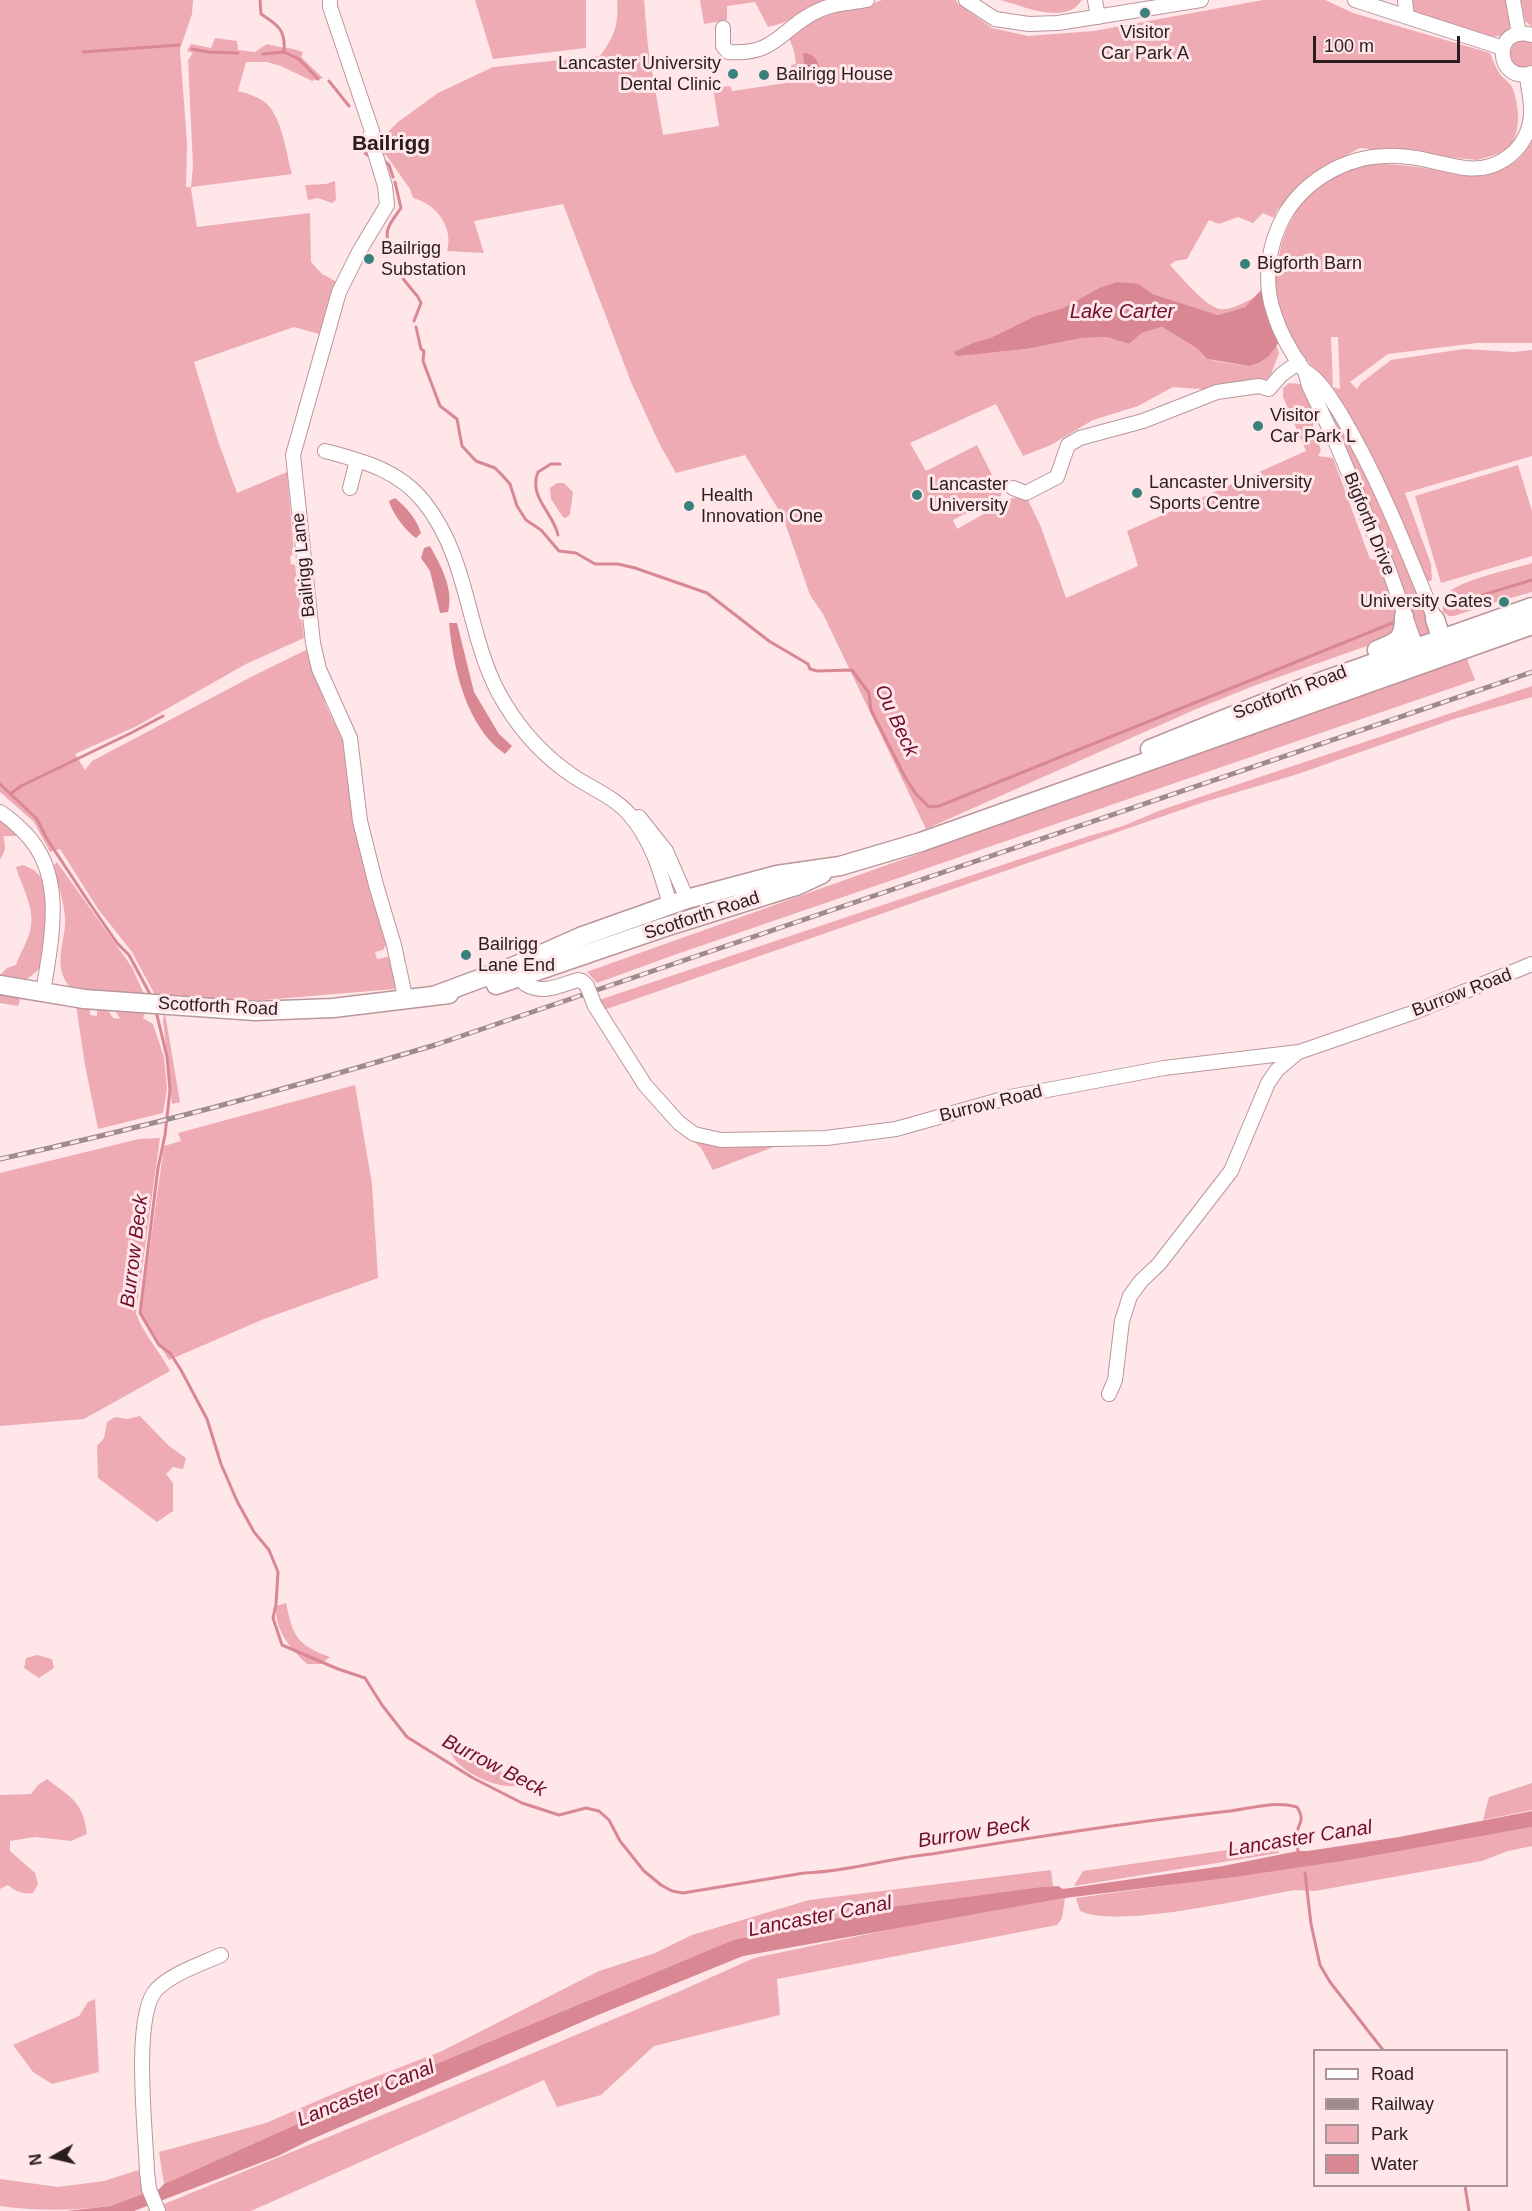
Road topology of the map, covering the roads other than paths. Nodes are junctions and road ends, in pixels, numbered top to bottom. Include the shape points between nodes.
1 (330, 0) edge
2 (867, 0) edge
3 (966, 0) edge
4 (1095, 0) edge
5 (1201, 0) edge
6 (1355, 0) edge
7 (1405, 0) edge
8 (1513, 0) edge
9 (1098, 17) junction
10 (1407, 17) junction
11 (723, 28) dead end
12 (1526, 35) edge
13 (1503, 48) junction
14 (1529, 74) edge
15 (1302, 366) junction
16 (325, 451) dead end
17 (357, 460) junction
18 (350, 488) dead end
19 (1013, 488) dead end
20 (1532, 607) edge
21 (1404, 616) junction
22 (1435, 619) joint
23 (1532, 625) edge
24 (1449, 635) junction
25 (1416, 647) junction
26 (1433, 659) junction
27 (1126, 759) junction
28 (1054, 795) junction
29 (0, 812) edge
30 (840, 866) junction
31 (682, 909) junction
32 (1532, 964) edge
33 (519, 971) junction
34 (0, 986) edge
35 (43, 993) junction
36 (406, 1001) junction
37 (1299, 1052) junction
38 (1259, 1058) junction
39 (1268, 1083) junction
40 (1109, 1394) dead end
41 (221, 1955) dead end
42 (157, 2208) edge

1 - 36 street, Bailrigg Lane via 372,131 387,205 339,292 293,455 313,643 319,669 350,738 363,831
2 - 11 street via 821,9 771,46 752,52 728,51 723,46
3 - 9 street via 995,19 1029,24
4 - 9 street
5 - 9 street
6 - 10 street
7 - 10 street
8 - 12 street
10 - 13 street
12 - 13 street via 1509,38
13 - 14 street via 1507,66 1515,73
14 - 15 street, Bigforth Drive via 1530,123 1520,148 1503,160 1468,168 1397,156 1368,158 1330,172 1294,203 1278,230 1268,274 1274,312 1286,342
15 - 19 street via 1281,375 1269,389 1259,386 1217,392 1143,421 1080,438 1068,445 1057,477 1026,493
15 - 21 street, Bigforth Drive via 1372,528
15 - 22 street, Bigforth Drive via 1341,414 1365,459
16 - 17 street
17 - 18 street
17 - 31 street via 397,478 431,512 458,565 487,667 501,698 545,755 629,814
20 - 24 main road, Scotforth Road
21 - 25 street, Bigforth Drive
21 - 27 main road via 1402,634 1396,643 1245,700 1164,735
22 - 24 main road
23 - 26 main road, Scotforth Road
24 - 25 main road, Scotforth Road
24 - 26 main road
25 - 26 main road
25 - 27 main road, Scotforth Road
26 - 28 main road, Scotforth Road
27 - 28 main road, Scotforth Road
28 - 30 main road, Scotforth Road
29 - 35 street via 33,841 51,884 51,945
30 - 31 main road, Scotforth Road via 777,875
30 - 31 main road, Scotforth Road via 796,886
31 - 33 main road, Scotforth Road
32 - 37 street, Burrow Road via 1412,1013
33 - 36 main road, Scotforth Road via 467,993
33 - 38 street, Burrow Road, bridge via 525,984 538,989 582,981 645,1085 670,1114 694,1134 721,1140 852,1136 896,1129 1010,1097 1157,1069
34 - 35 main road, Scotforth Road
35 - 36 main road, Scotforth Road via 273,1011
37 - 38 street, Burrow Road
37 - 39 street
38 - 39 street
39 - 40 street via 1231,1171 1130,1296
41 - 42 street via 183,1972 156,1990 148,2004 144,2025 145,2124 149,2189

